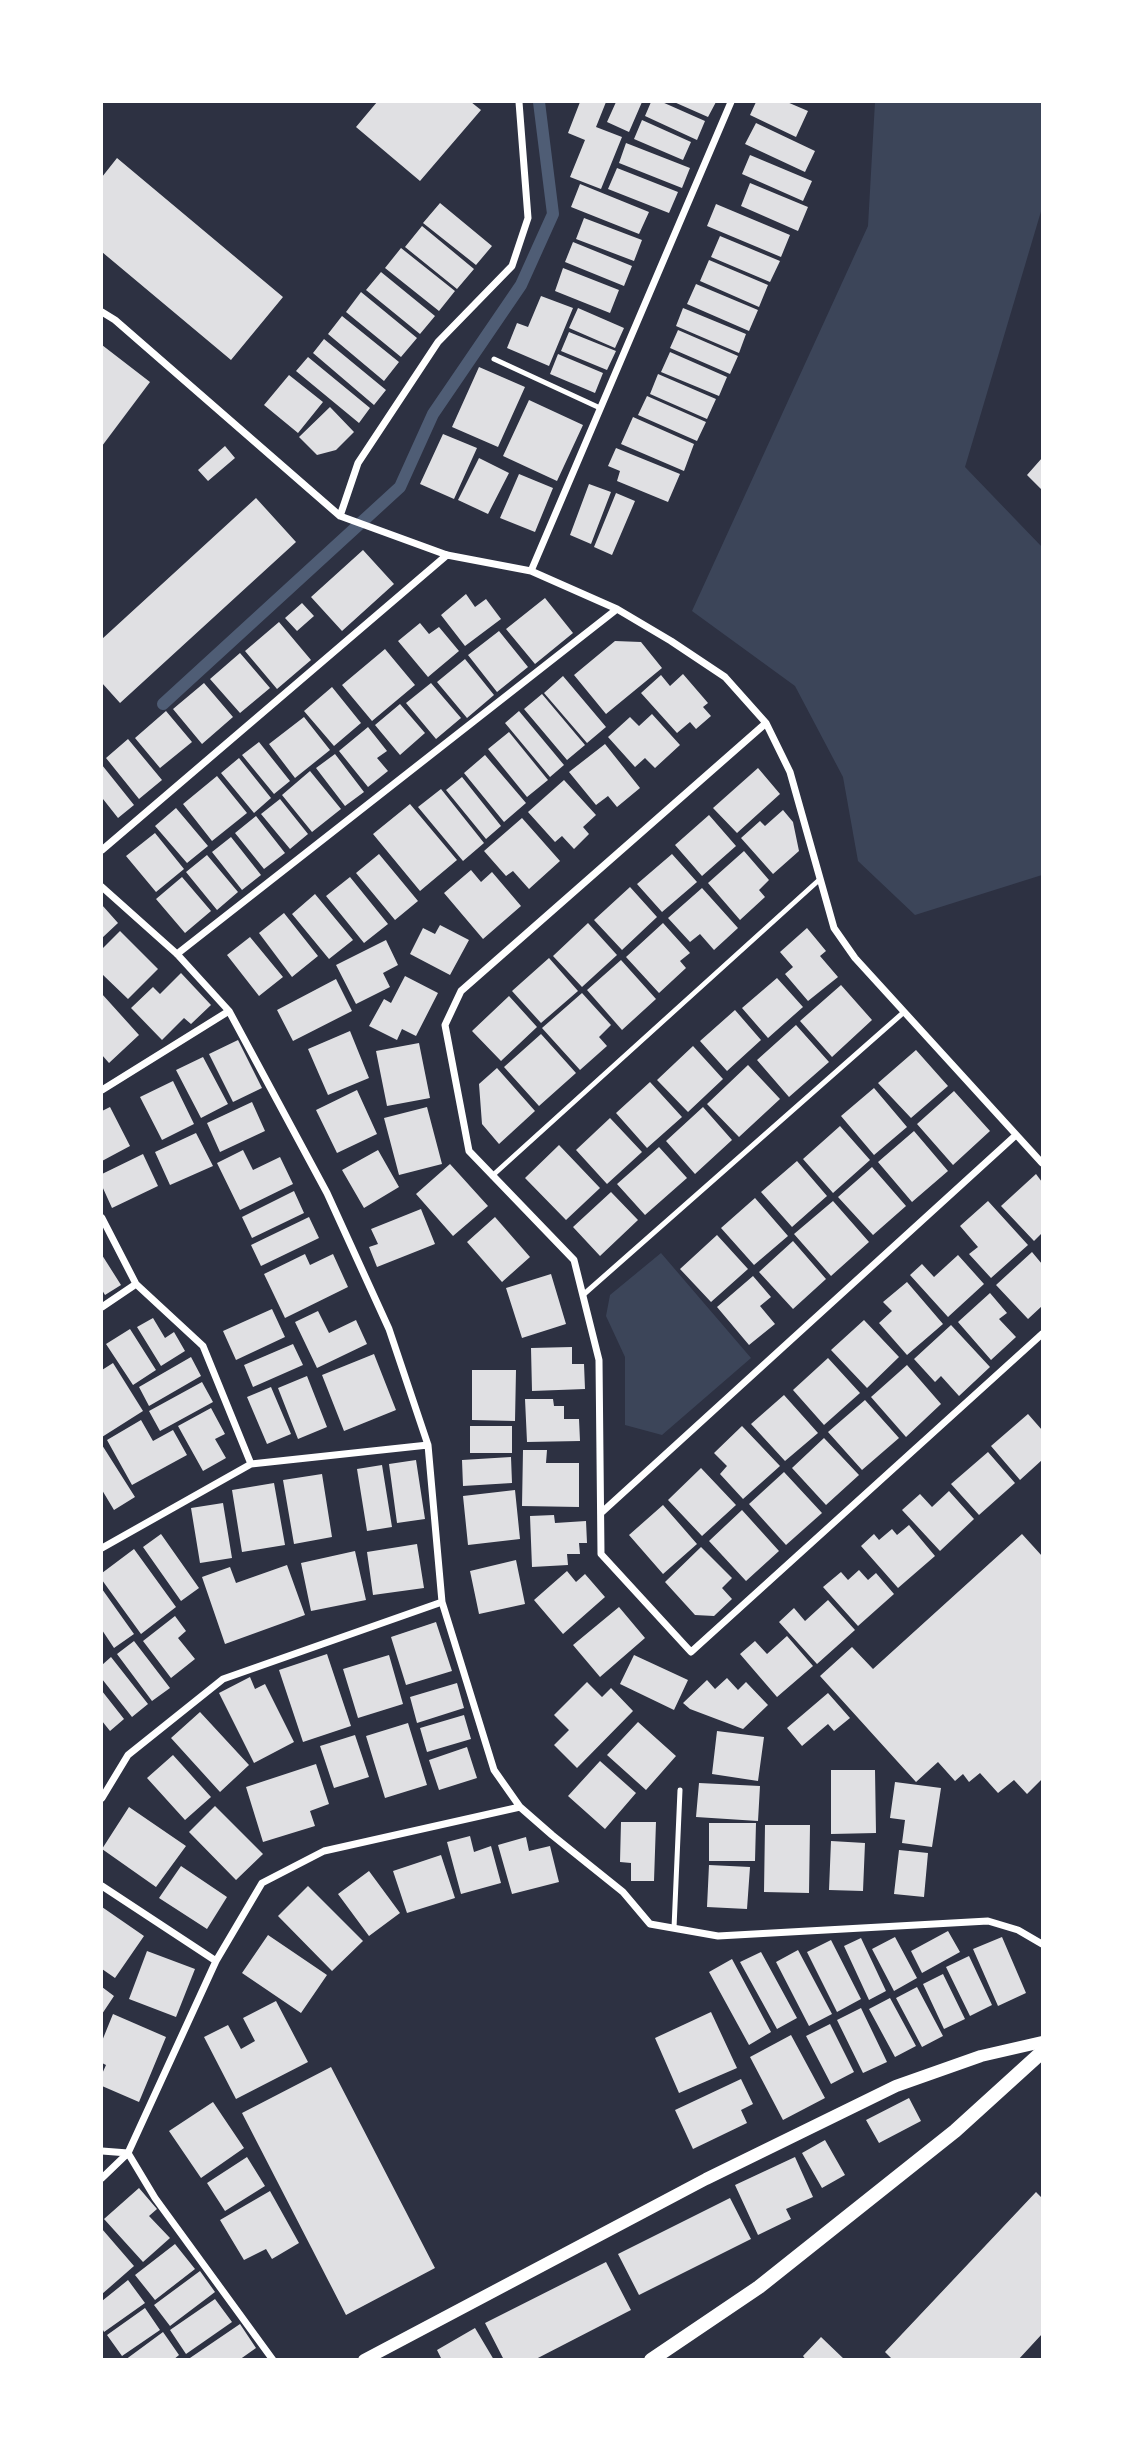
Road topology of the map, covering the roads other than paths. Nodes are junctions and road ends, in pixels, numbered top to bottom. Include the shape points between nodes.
1 (519, 102) edge
2 (731, 102) edge
3 (102, 312) edge
4 (494, 359) dead end
5 (600, 408) junction
6 (344, 517) junction
7 (447, 555) junction
8 (531, 571) junction
9 (617, 609) junction
10 (766, 723) junction
11 (102, 850) edge
12 (819, 880) junction
13 (102, 887) edge
14 (177, 954) junction
15 (229, 1011) junction
16 (904, 1012) junction
17 (102, 1090) edge
18 (1016, 1135) junction
19 (1042, 1163) edge
20 (492, 1176) junction
21 (102, 1218) edge
22 (136, 1284) junction
23 (583, 1295) junction
24 (102, 1307) edge
25 (1042, 1334) edge
26 (428, 1445) junction
27 (251, 1464) junction
28 (601, 1513) junction
29 (102, 1548) edge
30 (442, 1602) junction
31 (680, 1790) dead end
32 (102, 1798) edge
33 (520, 1807) junction
34 (102, 1886) edge
35 (674, 1928) junction
36 (1042, 1944) edge
37 (216, 1961) junction
38 (1042, 2042) edge
39 (1042, 2052) edge
40 (102, 2151) edge
41 (128, 2153) junction
42 (102, 2178) edge
43 (273, 2360) edge
44 (364, 2360) edge
45 (651, 2360) edge

1 - 6 street via 528,218 512,266 438,342 358,463
2 - 5 street
3 - 6 street
4 - 5 lane
5 - 8 street
6 - 7 street
7 - 8 street
7 - 11 street
8 - 9 street
9 - 10 street via 725,677
9 - 14 street
10 - 12 street via 790,772
10 - 20 street via 461,991 445,1025 469,1151
12 - 16 street via 834,928
12 - 20 lane
13 - 14 street
14 - 15 street
15 - 17 street
15 - 26 street via 327,1193 389,1329
16 - 18 street
16 - 23 lane
18 - 19 street
18 - 28 street
20 - 23 street via 574,1261
21 - 22 street
22 - 24 street
22 - 27 street via 203,1346
23 - 28 street via 599,1360
25 - 28 street via 691,1652 601,1554
26 - 27 street
26 - 30 street
27 - 29 street
30 - 32 street via 223,1679 128,1755
30 - 33 street via 494,1770
31 - 35 lane
33 - 35 street via 624,1892 650,1924
33 - 37 street via 324,1851 262,1883
34 - 37 street
35 - 36 street via 718,1936 988,1921
37 - 41 street
38 - 44 street via 981,2056 896,2086 706,2179
39 - 45 main road via 955,2131 759,2287
40 - 41 street
41 - 42 street
41 - 43 street via 155,2198

